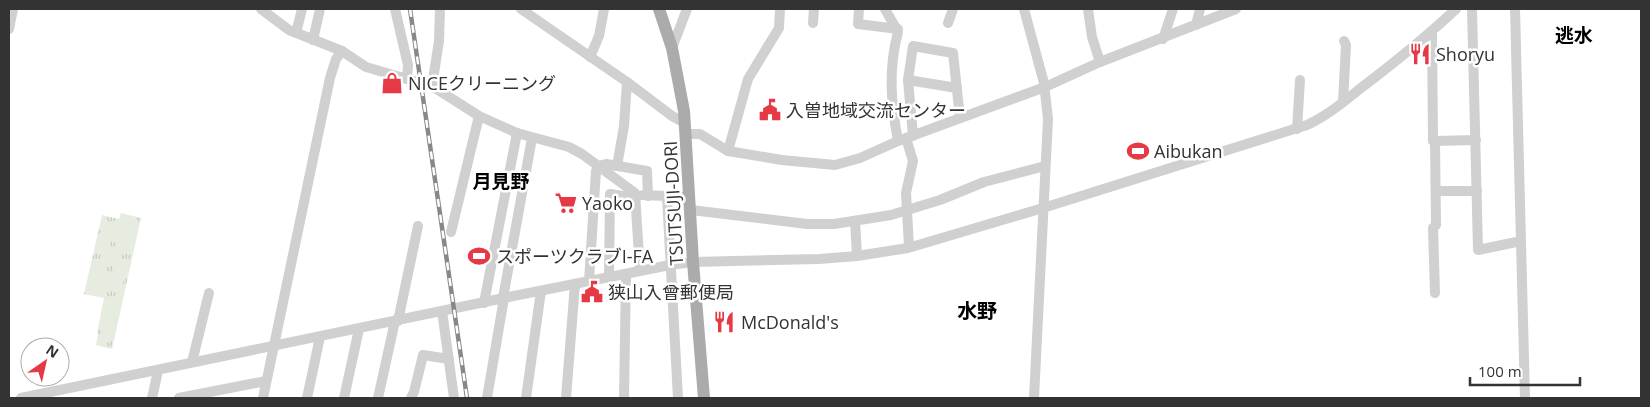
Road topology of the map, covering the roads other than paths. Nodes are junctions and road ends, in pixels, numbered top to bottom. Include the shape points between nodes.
1 (13, 9) edge
2 (261, 9) edge
3 (302, 9) edge
4 (320, 9) edge
5 (395, 9) edge
6 (440, 9) edge
7 (521, 9) edge
8 (604, 9) edge
9 (659, 9) edge
10 (687, 9) edge
11 (780, 9) edge
12 (814, 9) edge
13 (859, 9) edge
14 (885, 9) edge
15 (896, 9) edge
16 (953, 9) edge
17 (1024, 9) edge
18 (1088, 9) edge
19 (1172, 9) edge
20 (1200, 9) edge
21 (1236, 9) edge
22 (1456, 9) edge
23 (1472, 9) edge
24 (1515, 9) edge
25 (813, 23) dead end
26 (948, 23) dead end
27 (894, 25) junction
28 (1196, 26) junction
29 (9, 29) edge
30 (1432, 32) junction
31 (296, 33) junction
32 (1163, 39) junction
33 (314, 40) junction
34 (1344, 41) dead end
35 (672, 48) junction
36 (342, 51) junction
37 (590, 57) junction
38 (1100, 62) junction
39 (407, 79) junction
40 (908, 80) junction
41 (1300, 80) dead end
42 (627, 82) junction
43 (432, 86) junction
44 (1045, 87) junction
45 (956, 88) junction
46 (1343, 102) junction
47 (479, 116) junction
48 (960, 118) junction
49 (686, 128) junction
50 (1297, 129) junction
51 (517, 133) junction
52 (532, 138) junction
53 (906, 138) junction
54 (1476, 140) junction
55 (1435, 141) junction
56 (728, 151) junction
57 (598, 166) junction
58 (617, 166) junction
59 (1046, 166) junction
60 (1476, 191) junction
61 (1436, 192) junction
62 (636, 195) junction
63 (648, 196) junction
64 (667, 197) junction
65 (689, 197) junction
66 (1043, 208) junction
67 (691, 210) junction
68 (908, 210) junction
69 (855, 221) junction
70 (418, 226) dead end
71 (451, 232) dead end
72 (1521, 241) junction
73 (909, 247) junction
74 (858, 256) junction
75 (693, 262) junction
76 (670, 266) junction
77 (640, 271) junction
78 (626, 274) junction
79 (610, 277) junction
80 (589, 281) junction
81 (576, 284) junction
82 (541, 291) junction
83 (209, 293) dead end
84 (1435, 293) dead end
85 (504, 298) junction
86 (484, 303) junction
87 (442, 310) junction
88 (397, 321) junction
89 (359, 328) junction
90 (320, 336) junction
91 (273, 346) junction
92 (449, 359) junction
93 (192, 362) junction
94 (158, 371) junction
95 (266, 381) junction
96 (221, 394) edge
97 (48, 396) edge
98 (453, 397) edge
99 (21, 398) edge
100 (152, 398) edge
101 (184, 398) edge
102 (263, 398) edge
103 (307, 398) edge
104 (344, 398) edge
105 (378, 398) edge
106 (411, 398) edge
107 (487, 398) edge
108 (526, 398) edge
109 (566, 398) edge
110 (624, 398) edge
111 (678, 398) edge
112 (704, 398) edge
113 (1034, 398) edge
114 (1525, 398) edge

1 - 29 street
2 - 31 street
3 - 31 street
4 - 33 street
5 - 39 street via 408,65
6 - 43 street via 440,41
7 - 37 street
8 - 37 street via 599,36
9 - 35 main road, TSUTSUJI-DORI
10 - 35 street
11 - 56 street via 779,28 748,79
12 - 25 street
13 - 27 street via 858,24
14 - 27 street
15 - 27 street
16 - 26 street
17 - 44 street
18 - 38 street
19 - 32 street
20 - 28 street
21 - 28 street
22 - 30 street
23 - 54 street
24 - 72 street
27 - 53 street via 898,32 893,56 892,106
28 - 32 street
30 - 46 street
30 - 55 street
31 - 33 street
32 - 38 street
33 - 36 street
34 - 46 street
35 - 49 main road, TSUTSUJI-DORI
36 - 39 street via 366,67
36 - 91 street via 330,78
37 - 42 street
38 - 44 street
39 - 43 street
40 - 45 street
40 - 45 street via 913,46 954,53
40 - 53 street
41 - 50 street
42 - 49 street
42 - 58 street
43 - 47 street
44 - 48 street
44 - 59 street via 1048,119
45 - 48 street
46 - 50 street via 1319,120
47 - 51 street
47 - 71 street
48 - 53 street
49 - 56 street
49 - 65 main road, TSUTSUJI-DORI
50 - 66 street
51 - 52 street
51 - 86 street
52 - 57 street via 569,147
52 - 85 street
53 - 56 street via 835,165
53 - 68 street via 913,161 906,193
54 - 55 street
54 - 60 street
55 - 61 street
57 - 58 street
57 - 62 street
57 - 80 street
58 - 63 street via 647,171
59 - 66 street
59 - 68 street via 984,182
60 - 61 street
60 - 72 street via 1478,250
61 - 84 street via 1436,225 1433,228
62 - 63 street
62 - 77 street
62 - 79 street via 610,194
63 - 64 street
64 - 65 street
64 - 76 street
65 - 67 main road, TSUTSUJI-DORI
66 - 73 street
66 - 113 street
67 - 69 street via 806,224
67 - 75 main road, TSUTSUJI-DORI
68 - 69 street
68 - 73 street
69 - 74 street
70 - 88 street
72 - 114 street
73 - 74 street
74 - 75 street
75 - 76 street
75 - 112 main road, TSUTSUJI-DORI
76 - 77 street
76 - 111 street
77 - 78 street
78 - 79 street
78 - 110 street
79 - 80 street
80 - 81 street
81 - 82 street
81 - 109 street
82 - 85 street
82 - 108 street
83 - 93 street
85 - 86 street
85 - 107 street
86 - 87 street
87 - 88 street
87 - 92 street
88 - 89 street
88 - 105 street
89 - 90 street
89 - 104 street
90 - 91 street
90 - 103 street
91 - 93 street
91 - 95 street
92 - 98 street
92 - 106 street via 423,355
93 - 94 street
94 - 97 street
94 - 100 street
95 - 96 street
95 - 102 street
96 - 101 street
97 - 99 street

